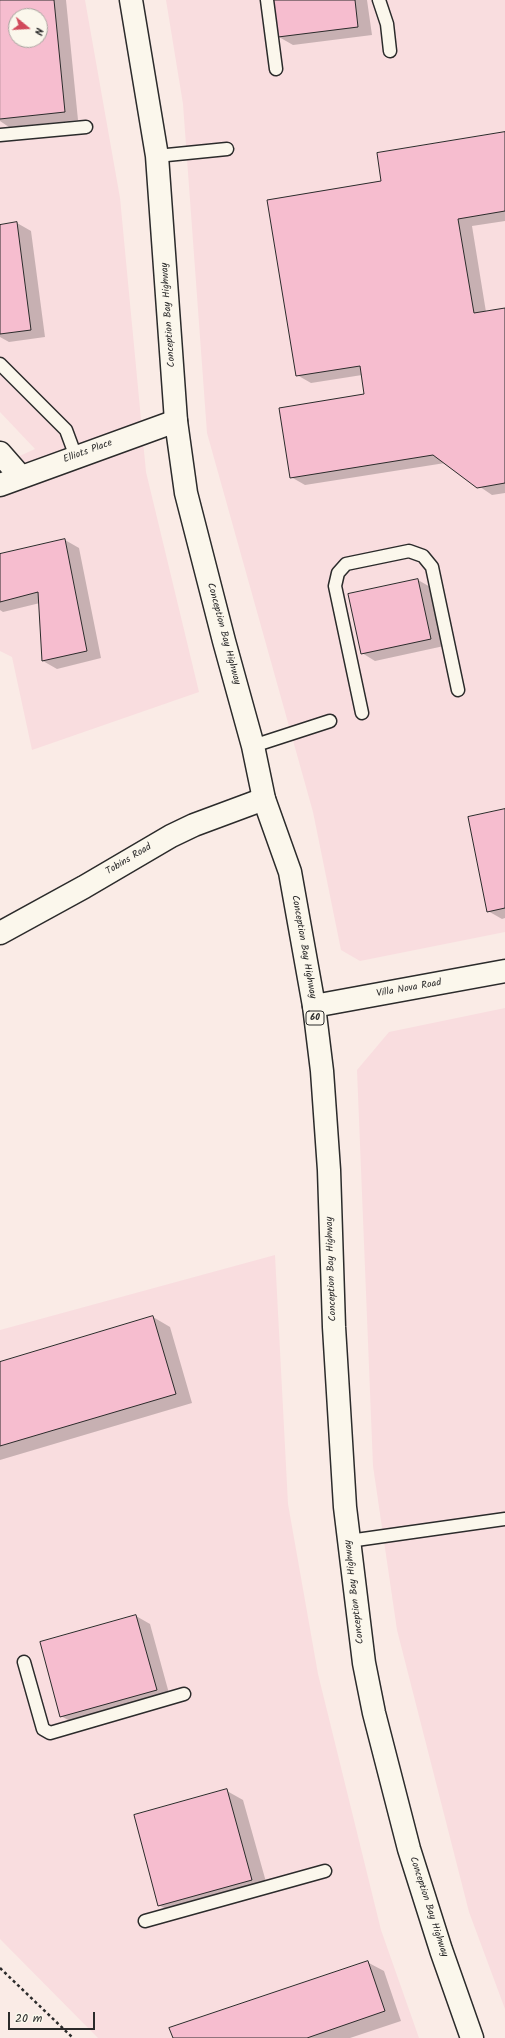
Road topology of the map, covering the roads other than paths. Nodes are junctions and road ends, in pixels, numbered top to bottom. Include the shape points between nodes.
1 (131, 0) edge
2 (267, 0) edge
3 (379, 0) edge
4 (390, 51) dead end
5 (276, 69) dead end
6 (86, 127) dead end
7 (0, 135) edge
8 (227, 149) dead end
9 (156, 156) junction
10 (0, 364) edge
11 (176, 421) junction
12 (0, 453) edge
13 (76, 457) junction
14 (21, 477) junction
15 (0, 485) edge
16 (458, 690) dead end
17 (362, 713) dead end
18 (330, 721) dead end
19 (253, 746) junction
20 (264, 799) junction
21 (0, 933) edge
22 (505, 971) edge
23 (314, 1006) junction
24 (505, 1519) edge
25 (349, 1541) junction
26 (24, 1662) dead end
27 (184, 1694) dead end
28 (325, 1871) dead end
29 (144, 1921) dead end
30 (472, 2038) edge

1 - 9 main road, Conception Bay Highway / 60
2 - 5 lane
3 - 4 lane via 387,24
6 - 7 lane
8 - 9 lane
9 - 11 main road, Conception Bay Highway / 60
10 - 13 lane via 66,430
11 - 13 main road, Elliots Place
11 - 19 main road, Conception Bay Highway / 60 via 186,493
12 - 14 main road
13 - 14 main road, Elliots Place
14 - 15 main road, Elliots Place
16 - 17 lane via 432,567 423,556 409,551 346,564 338,573 335,586
18 - 19 lane
19 - 20 main road, Conception Bay Highway / 60
20 - 21 main road, Tobins Road via 171,836
20 - 23 main road, Conception Bay Highway / 60 via 290,872
22 - 23 main road, Villa Nova Road
23 - 25 main road, Conception Bay Highway / 60 via 322,1071 337,1402
24 - 25 lane
25 - 30 main road, Conception Bay Highway / 60 via 364,1663 398,1812 441,1950
26 - 27 lane via 43,1729 50,1733
28 - 29 lane

